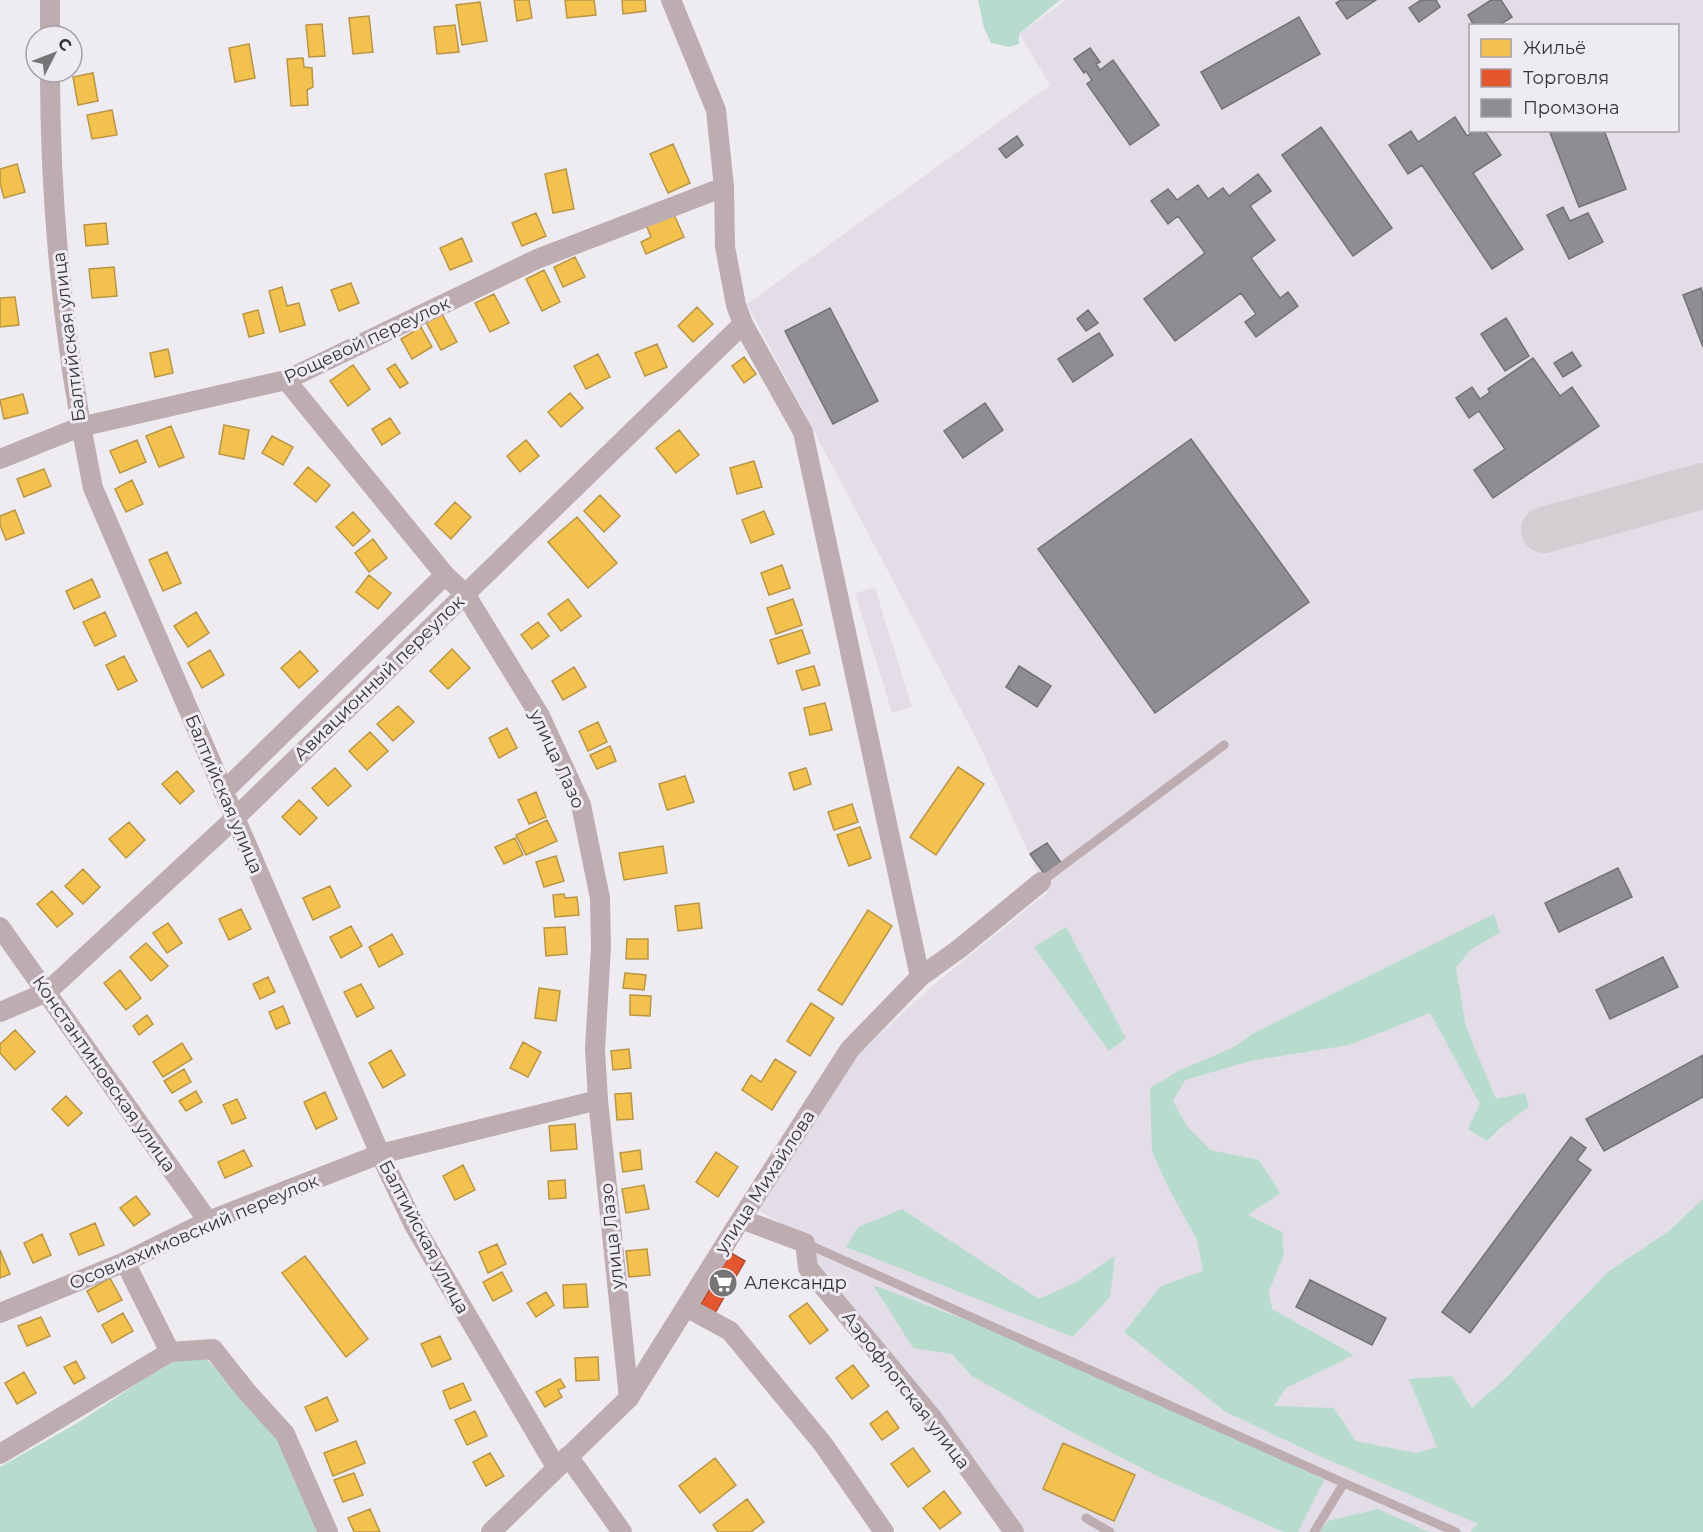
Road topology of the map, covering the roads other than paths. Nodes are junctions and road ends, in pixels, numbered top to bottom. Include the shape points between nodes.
1 (50, 0) edge
2 (671, 0) edge
3 (50, 24) edge
4 (50, 84) edge
5 (724, 187) junction
6 (743, 324) junction
7 (286, 380) junction
8 (80, 428) junction
9 (0, 459) edge
10 (445, 575) junction
11 (465, 594) junction
12 (1224, 745) dead end
13 (223, 792) junction
14 (234, 819) junction
15 (1041, 882) joint
16 (0, 927) edge
17 (920, 977) junction
18 (47, 992) junction
19 (0, 1012) edge
20 (598, 1100) junction
21 (380, 1154) junction
22 (741, 1219) junction
23 (208, 1221) junction
24 (805, 1243) junction
25 (125, 1262) junction
26 (686, 1307) junction
27 (0, 1313) edge
28 (170, 1352) junction
29 (629, 1398) junction
30 (0, 1454) edge
31 (562, 1462) junction
32 (1344, 1483) junction
33 (1086, 1518) dead end
34 (328, 1532) edge
35 (491, 1532) edge
36 (622, 1532) edge
37 (884, 1532) edge
38 (1014, 1532) edge
39 (1110, 1532) edge
40 (1314, 1532) edge
41 (1456, 1532) edge

1 - 3 street
2 - 5 street via 716,110
4 - 8 street, Балтийская улица via 55,219
5 - 6 street via 726,247
5 - 7 street, Рощевой переулок via 537,259
6 - 11 street, Авиационный переулок
6 - 17 street via 803,432
7 - 8 street, Рощевой переулок
7 - 10 street, улица Лазо
8 - 9 street, Рощевой переулок
8 - 13 street, Балтийская улица via 93,488
10 - 11 street, улица Лазо
10 - 13 street, Авиационный переулок
11 - 14 street, Авиационный переулок
11 - 20 street, улица Лазо via 540,716 581,805 600,898
12 - 15 lane
13 - 14 street, Балтийская улица
14 - 18 street, Авиационный переулок
14 - 21 street, Балтийская улица
15 - 17 street, улица Михайлова
16 - 18 street, Константиновская улица
17 - 22 street, улица Михайлова via 850,1048
18 - 19 street, Авиационный переулок
18 - 23 street, Константиновская улица
20 - 21 street, Осовиахимовский переулок
20 - 29 street, улица Лазо
21 - 23 street, Осовиахимовский переулок
21 - 31 street, Балтийская улица via 414,1226
22 - 24 street
22 - 26 street, улица Михайлова
23 - 25 street, Осовиахимовский переулок
24 - 32 lane
24 - 38 street, Аэрофлотская улица via 808,1268 933,1420
25 - 27 street, Осовиахимовский переулок
25 - 28 street
26 - 29 street, улица Михайлова
26 - 37 street via 730,1331 823,1444
28 - 30 street
28 - 34 street via 213,1349 285,1434
29 - 31 street, улица Михайлова
31 - 35 street, улица Михайлова
31 - 36 street, Балтийская улица
32 - 40 lane
32 - 41 lane
33 - 39 lane

